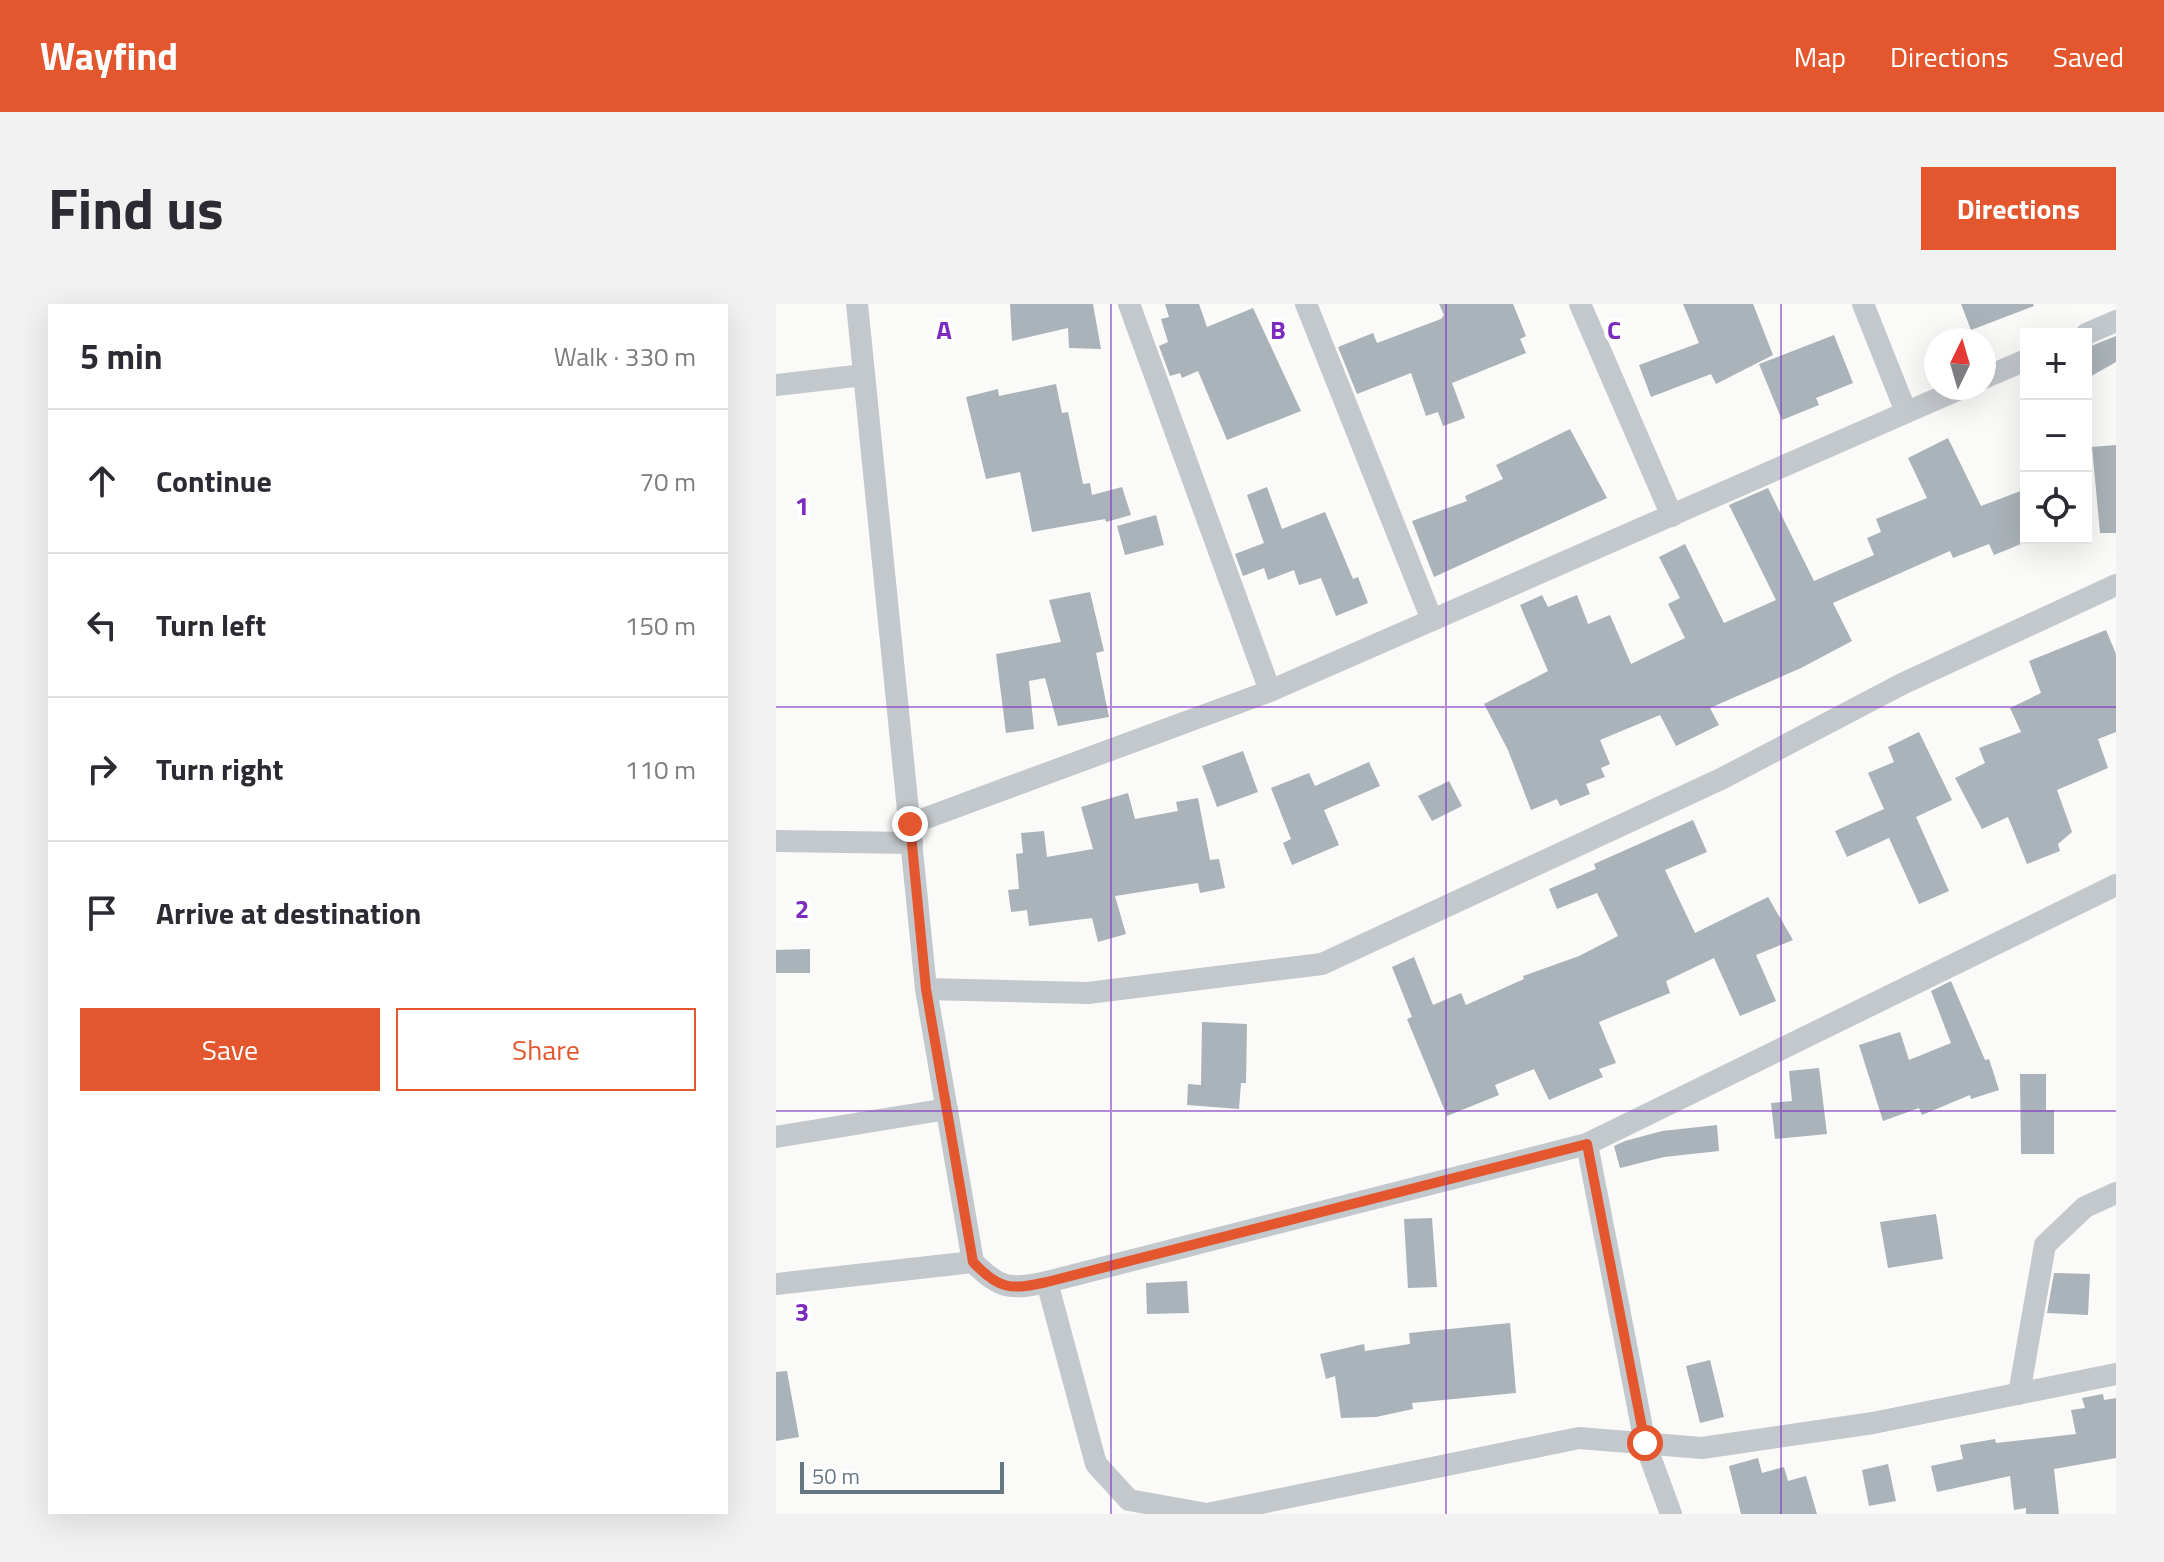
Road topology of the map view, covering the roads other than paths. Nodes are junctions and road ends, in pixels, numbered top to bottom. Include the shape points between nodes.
1 (857, 304) edge
2 (1129, 304) edge
3 (1306, 304) edge
4 (1580, 304) edge
5 (1863, 304) edge
6 (2116, 321) edge
7 (2092, 331) edge
8 (2020, 363) edge
9 (1996, 373) edge
10 (864, 375) junction
11 (776, 385) edge
12 (1934, 400) edge
13 (1906, 412) junction
14 (1672, 516) junction
15 (2116, 585) edge
16 (1432, 620) junction
17 (1270, 691) junction
18 (911, 833) junction
19 (776, 841) edge
20 (2116, 885) edge
21 (926, 989) junction
22 (947, 1109) junction
23 (776, 1137) edge
24 (1587, 1144) junction
25 (2116, 1193) edge
26 (973, 1262) junction
27 (1047, 1282) junction
28 (776, 1284) edge
29 (2116, 1374) edge
30 (2019, 1394) junction
31 (1645, 1443) junction
32 (1671, 1514) edge

1 - 10 street
2 - 17 street
3 - 16 street
4 - 14 street
5 - 13 street
6 - 7 street
8 - 9 street
10 - 11 street
10 - 18 street
12 - 13 street
13 - 14 street
14 - 16 street
15 - 21 street via 1902,684 1723,778 1322,964 1088,993
16 - 17 street
17 - 18 street
18 - 19 street
18 - 21 street
20 - 24 street
21 - 22 street
22 - 23 street
22 - 26 street
24 - 27 street
24 - 31 street
25 - 30 street via 2085,1207 2045,1245
26 - 27 street via 991,1282 1018,1289
26 - 28 street
27 - 31 street via 1096,1464 1129,1500 1207,1514 1579,1438
29 - 30 street
30 - 31 street via 1873,1423 1702,1448
31 - 32 street

